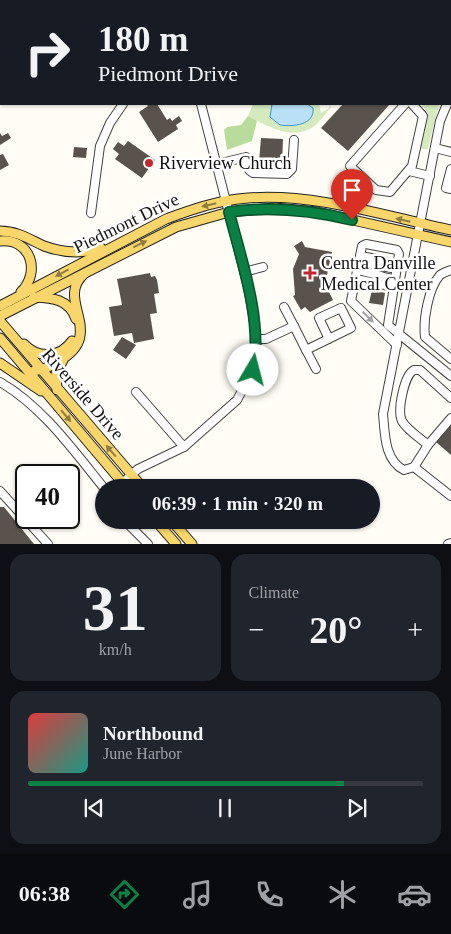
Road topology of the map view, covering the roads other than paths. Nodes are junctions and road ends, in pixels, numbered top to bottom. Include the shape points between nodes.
1 (122, 105) edge
2 (201, 105) edge
3 (404, 105) edge
4 (413, 105) edge
5 (447, 105) edge
6 (294, 140) dead end
7 (435, 148) junction
8 (451, 152) edge
9 (217, 164) junction
10 (451, 169) edge
11 (409, 171) junction
12 (430, 176) junction
13 (451, 189) edge
14 (227, 201) junction
15 (229, 212) junction
16 (91, 213) dead end
17 (420, 224) junction
18 (451, 230) edge
19 (0, 232) edge
20 (419, 235) junction
21 (0, 242) edge
22 (451, 242) edge
23 (116, 244) junction
24 (118, 255) junction
25 (263, 267) dead end
26 (358, 267) junction
27 (451, 270) edge
28 (244, 272) junction
29 (396, 276) junction
30 (34, 297) junction
31 (12, 299) junction
32 (0, 306) edge
33 (284, 307) dead end
34 (1, 320) edge
35 (294, 326) junction
36 (10, 334) junction
37 (399, 334) junction
38 (0, 338) edge
39 (257, 339) junction
40 (328, 339) junction
41 (397, 345) junction
42 (306, 350) junction
43 (63, 359) junction
44 (451, 359) edge
45 (0, 363) edge
46 (24, 366) junction
47 (316, 369) dead end
48 (40, 370) junction
49 (451, 376) edge
50 (0, 382) edge
51 (58, 390) junction
52 (136, 392) dead end
53 (48, 395) junction
54 (451, 398) edge
55 (451, 418) edge
56 (428, 445) junction
57 (184, 447) junction
58 (414, 467) junction
59 (131, 474) junction
60 (96, 479) edge
61 (116, 479) edge
62 (127, 479) edge
63 (135, 479) edge
64 (0, 491) edge
65 (451, 496) edge
66 (133, 529) edge
67 (163, 529) edge
68 (179, 529) edge
69 (48, 544) edge
70 (148, 544) edge
71 (176, 544) edge
72 (192, 544) edge

1 - 16 street via 110,122 100,146
2 - 9 street
3 - 11 street via 350,166 374,189 386,192 392,190
4 - 11 street via 423,116
5 - 7 street
6 - 9 street via 292,169 287,174 253,173 246,157
7 - 8 street
7 - 12 street
9 - 14 street
10 - 13 street via 446,188
11 - 12 street
12 - 17 street
14 - 15 street
17 -> 14 main road, Piedmont Drive via 302,199
14 -> 23 main road, Piedmont Drive via 166,219
15 - 20 main road, Piedmont Drive via 262,208 299,210
24 -> 15 main road, Piedmont Drive via 176,227
15 - 28 street
17 - 18 main road, Piedmont Drive
17 - 20 street
19 - 23 main road via 22,235 63,251 84,252
20 - 22 main road, Piedmont Drive
20 - 37 street
21 - 31 main road via 22,247 32,263 32,276 27,286
23 -> 31 main road, Piedmont Drive
24 - 30 main road, Piedmont Drive
24 - 43 main road via 85,273 76,284 73,293 81,335
25 - 28 street
26 - 29 street
26 - 29 street
26 - 29 street via 375,276
26 - 29 street via 383,260
26 - 29 street via 362,246 366,244 397,250
26 -> 41 street via 352,301
27 - 44 street via 441,274 433,288 424,326 425,337
28 - 39 street
29 - 37 street via 388,325
30 - 34 main road, Piedmont Drive
30 - 36 main road via 59,300 70,308 76,324 72,343 57,354 40,354
31 - 32 main road, Piedmont Drive
33 - 35 street
34 - 36 main road, Riverside Drive
35 - 39 street via 266,339
35 - 42 street
36 - 48 main road, Riverside Drive
37 - 41 street
37 - 49 street
38 - 46 main road, Riverside Drive
39 - 57 street via 253,370 237,400
40 - 40 street via 351,328 342,308 319,318
40 - 42 street
41 - 58 street via 383,414 386,438 396,466 404,470
42 - 47 street
43 - 48 main road
43 - 51 main road via 56,374
45 - 53 main road
46 - 48 main road
46 - 53 main road, Riverside Drive
48 - 51 main road, Riverside Drive
50 - 60 street via 52,427
59 -> 51 main road, Riverside Drive
52 - 57 street
53 -> 61 main road, Riverside Drive
54 - 56 street via 420,370 406,376 400,415 403,423
55 - 56 street
56 - 58 street
57 - 59 street
58 - 65 street
59 - 62 street
59 - 63 main road, Riverside Drive
64 - 69 street
66 - 70 street
67 - 71 main road
68 - 72 main road

